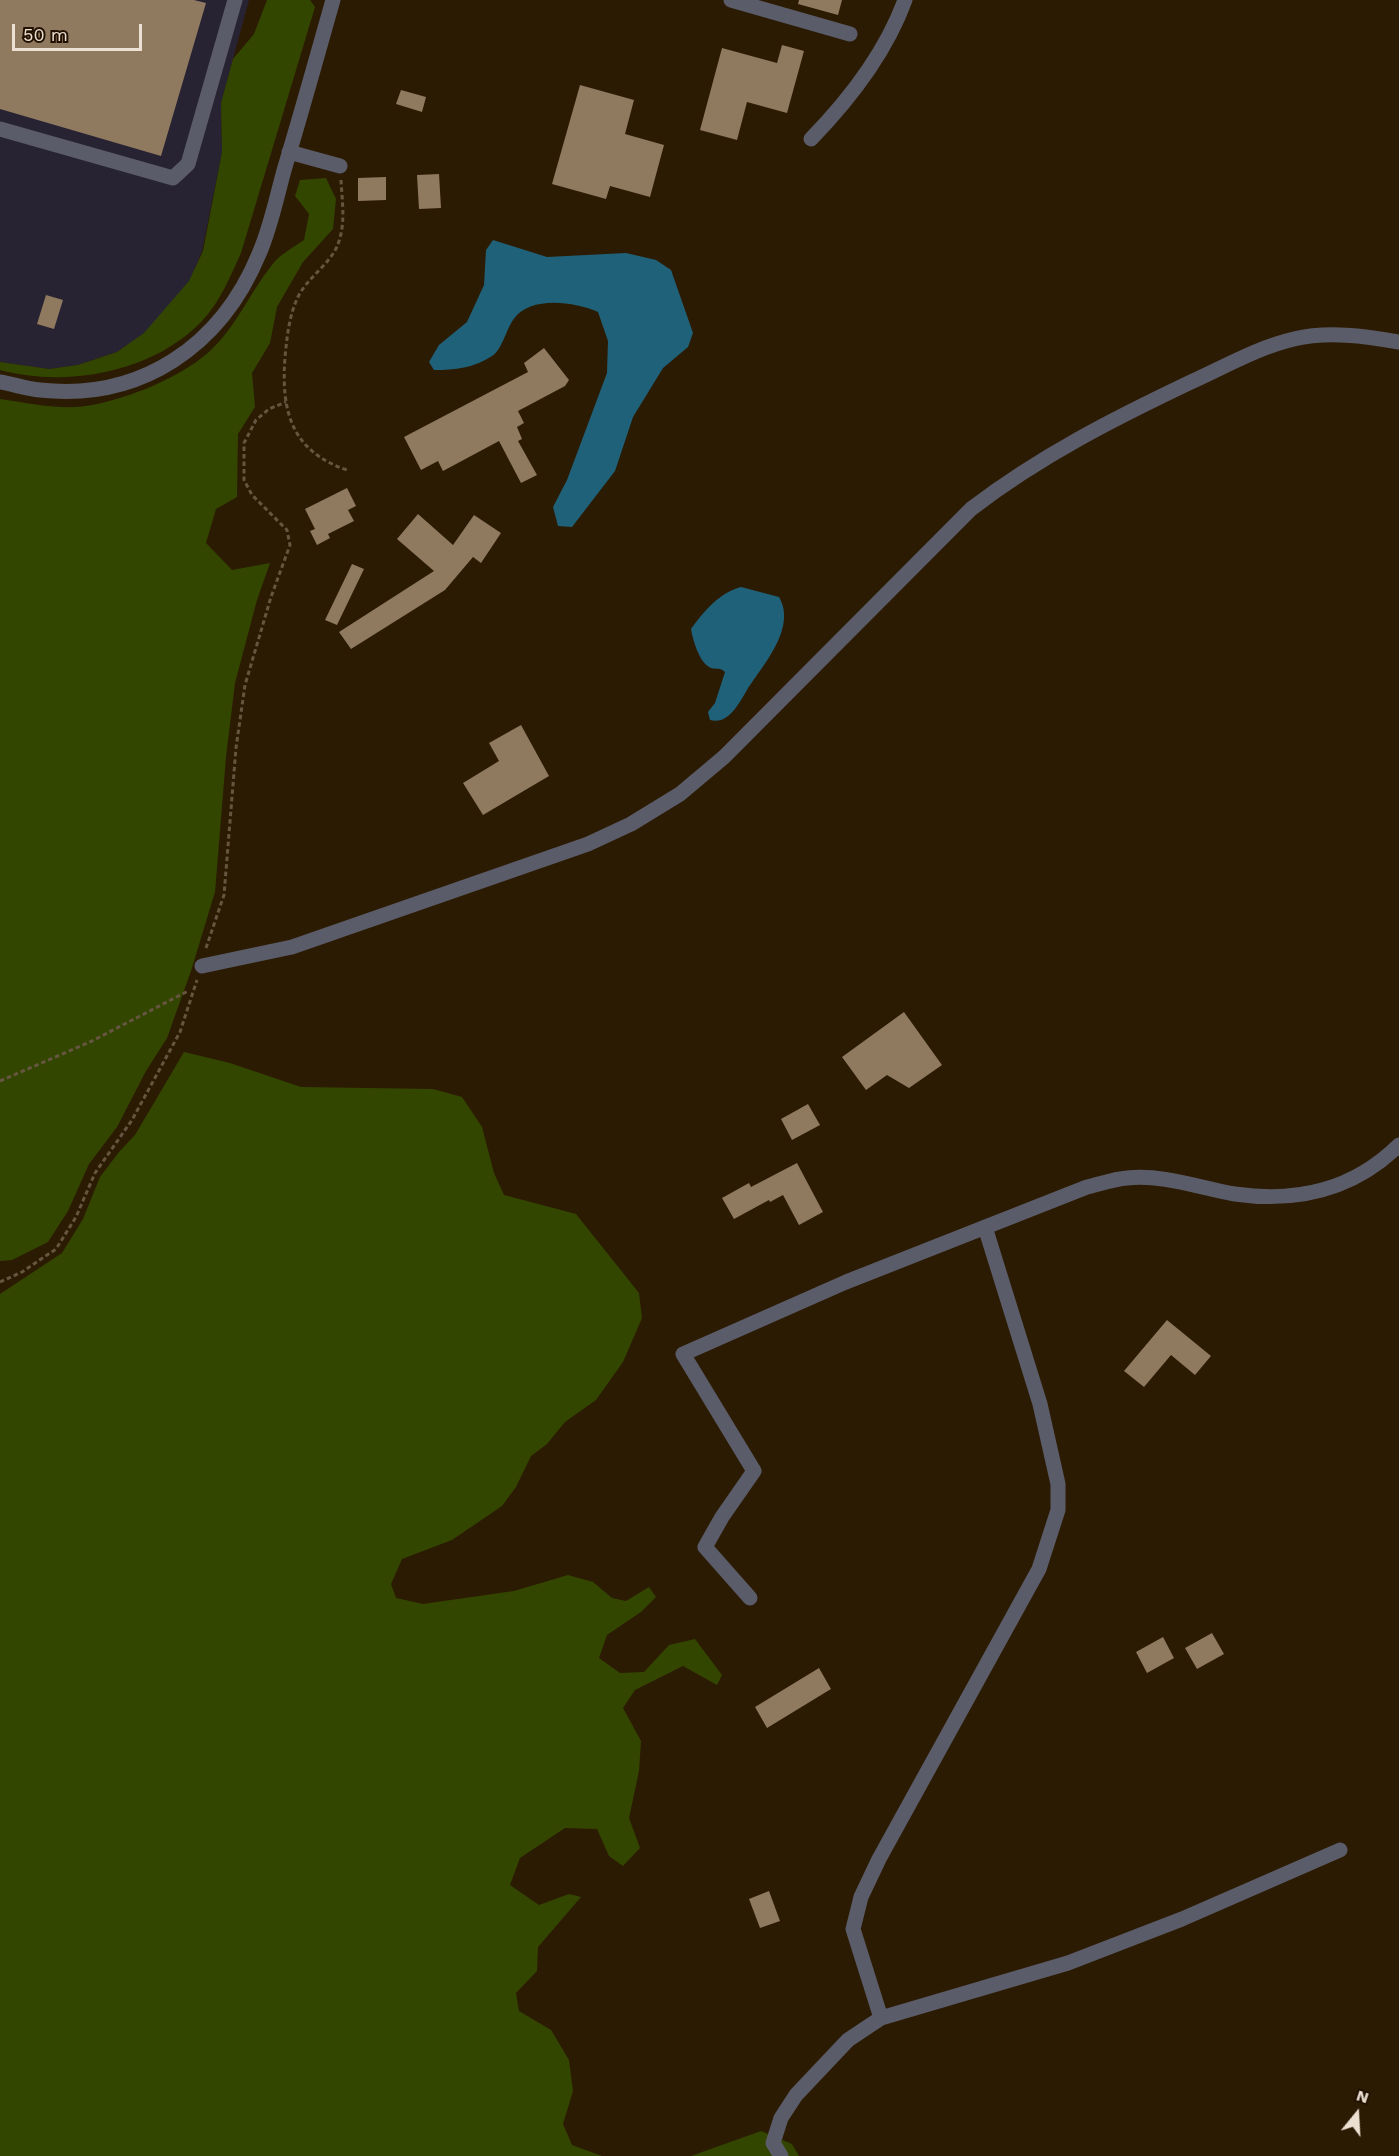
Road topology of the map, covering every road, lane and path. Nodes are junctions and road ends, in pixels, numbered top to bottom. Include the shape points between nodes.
1 (235, 0) edge
2 (333, 0) edge
3 (731, 0) edge
4 (905, 0) edge
5 (850, 34) dead end
6 (0, 129) edge
7 (811, 139) dead end
8 (290, 152) junction
9 (340, 166) joint
10 (1399, 342) edge
11 (0, 382) edge
12 (286, 402) junction
13 (347, 470) dead end
14 (201, 966) junction
15 (188, 992) dead end
16 (0, 1081) edge
17 (1399, 1145) edge
18 (985, 1227) junction
19 (0, 1282) edge
20 (750, 1598) dead end
21 (1340, 1850) dead end
22 (881, 2018) junction
23 (781, 2156) edge

1 - 6 street via 188,164 174,178
2 - 8 street
3 - 5 street
4 - 7 street via 882,47 835,114
8 - 9 street
8 - 11 street via 260,253 237,300 201,341 165,366 129,383 84,391 40,390
9 - 12 path via 343,228 337,247 297,297 288,327 283,388
10 - 14 street via 1332,334 1295,338 1258,351 1143,405 1011,478 971,509 724,757 680,794 631,824 588,844 292,947
12 - 13 path via 288,417 305,445 323,462
12 - 14 path via 256,420 244,443 244,480 252,495 287,530 290,545 245,685 224,895
14 - 19 path via 180,1032 132,1120 95,1173 76,1217 56,1249
15 - 16 path via 92,1041
17 - 18 street via 1349,1183 1322,1191 1278,1198 1128,1178 1087,1187
18 - 20 street via 846,1282 683,1354 754,1471 705,1547
18 - 22 street via 1040,1404 1058,1484 1058,1510 1035,1578 861,1897 853,1929
21 - 22 street via 1182,1919 1068,1963
22 - 23 street via 848,2040 796,2095 781,2118 773,2143

